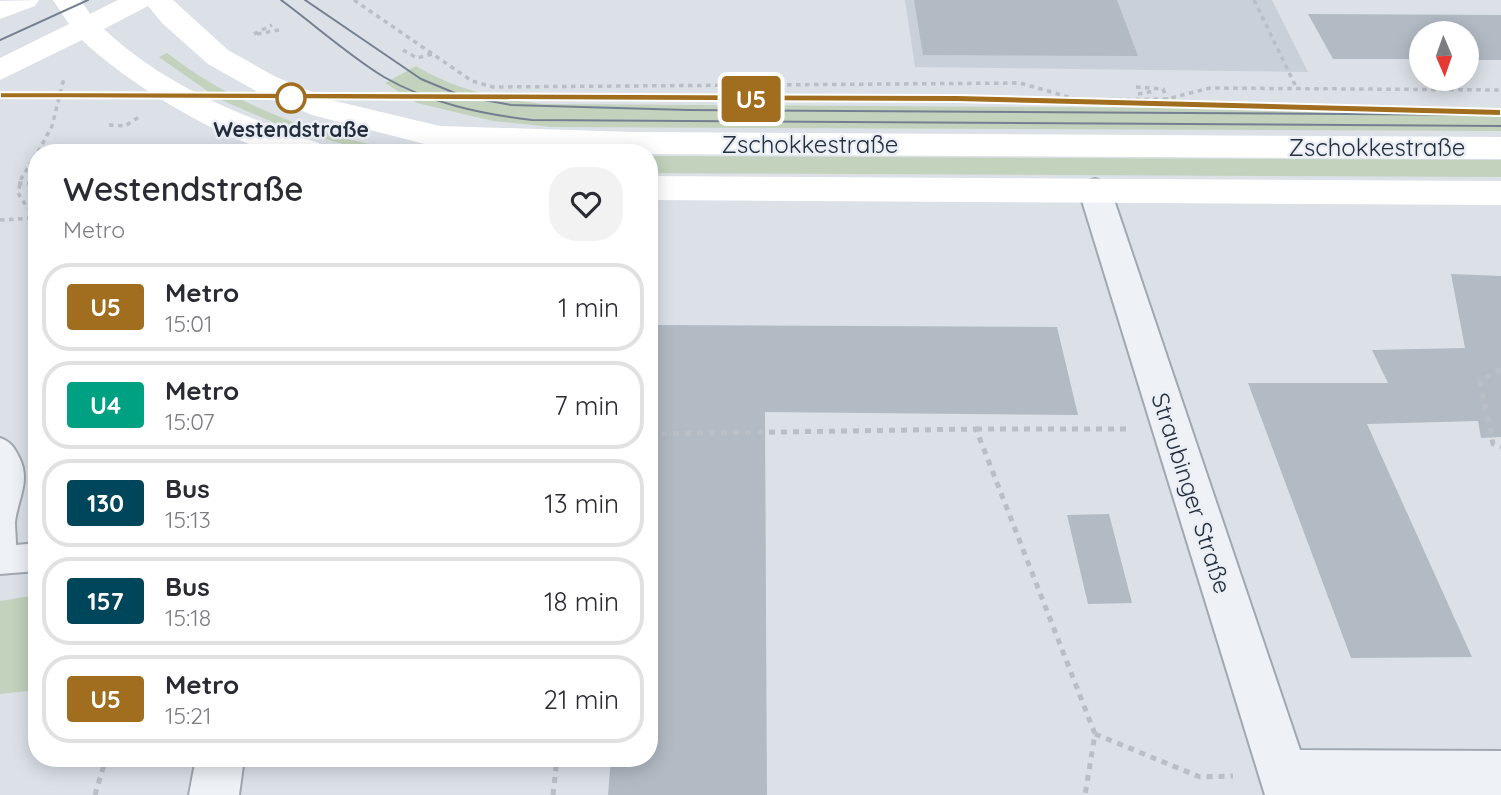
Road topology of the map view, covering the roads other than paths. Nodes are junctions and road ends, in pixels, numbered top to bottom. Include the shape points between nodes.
1 (25, 0) edge
2 (67, 0) edge
3 (139, 0) edge
4 (158, 0) edge
5 (0, 11) edge
6 (86, 28) junction
7 (0, 70) edge
8 (284, 144) edge
9 (1501, 148) edge
10 (658, 188) edge
11 (1094, 191) junction
12 (1501, 193) edge
13 (0, 450) edge
14 (3, 506) edge
15 (28, 558) edge
16 (1, 560) edge
17 (219, 767) edge
18 (1501, 776) edge
19 (1287, 785) edge
20 (214, 795) edge

1 - 5 main road
2 - 6 main road
3 - 6 main road
4 - 9 main road, Zschokkestraße via 218,57 266,84 323,108 440,137 661,143
6 - 7 main road
6 - 8 main road via 117,56 208,113
10 - 11 main road, Zschokkestraße
11 - 12 main road, Zschokkestraße
11 - 19 street, Straubinger Straße
13 - 14 lane via 10,463 12,481
14 - 16 lane
15 - 16 lane
17 - 20 street
18 - 19 street

